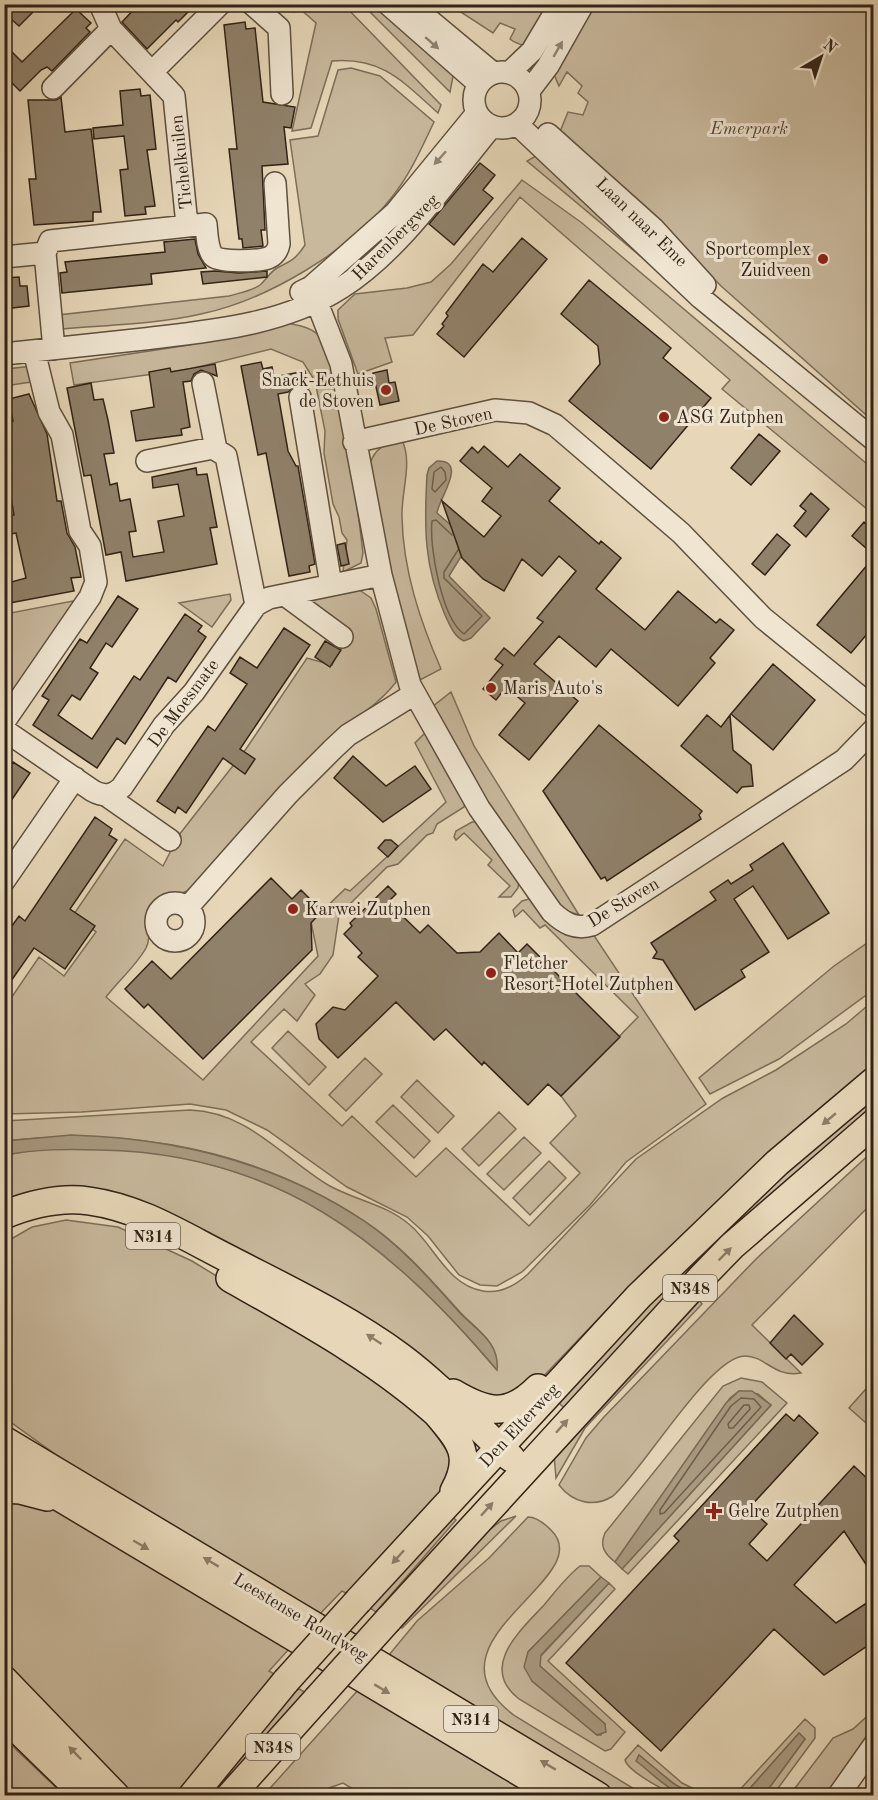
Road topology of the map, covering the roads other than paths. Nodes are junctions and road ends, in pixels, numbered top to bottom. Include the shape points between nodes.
1 (100, 4) edge
2 (220, 4) edge
3 (252, 4) edge
4 (388, 4) edge
5 (410, 4) edge
6 (560, 4) edge
7 (583, 4) edge
8 (111, 29) junction
9 (153, 70) junction
10 (494, 77) junction
11 (53, 88) dead end
12 (529, 91) junction
13 (282, 94) dead end
14 (522, 119) junction
15 (485, 120) junction
16 (275, 183) dead end
17 (187, 225) junction
18 (45, 253) junction
19 (4, 257) edge
20 (315, 294) junction
21 (44, 350) junction
22 (4, 354) edge
23 (203, 383) dead end
24 (300, 397) dead end
25 (873, 440) edge
26 (354, 442) junction
27 (216, 449) junction
28 (147, 461) dead end
29 (381, 575) junction
30 (331, 585) junction
31 (285, 595) junction
32 (256, 605) junction
33 (342, 637) dead end
34 (414, 694) junction
35 (873, 708) edge
36 (4, 722) edge
37 (873, 729) edge
38 (4, 730) edge
39 (75, 778) junction
40 (107, 795) junction
41 (170, 840) dead end
42 (4, 881) edge
43 (188, 907) dead end
44 (873, 1081) edge
45 (873, 1123) edge
46 (777, 1163) junction
47 (4, 1215) edge
48 (4, 1236) edge
49 (421, 1374) junction
50 (438, 1415) junction
51 (4, 1428) edge
52 (4, 1440) edge
53 (493, 1454) junction
54 (4, 1464) edge
55 (56, 1470) junction
56 (517, 1476) junction
57 (4, 1489) edge
58 (437, 1514) junction
59 (90, 1515) junction
60 (4, 1680) edge
61 (4, 1716) edge
62 (873, 1745) edge
63 (212, 1771) junction
64 (86, 1796) edge
65 (116, 1796) edge
66 (187, 1796) edge
67 (192, 1796) edge
68 (230, 1796) edge
69 (560, 1796) edge
70 (598, 1796) edge
71 (838, 1796) edge

1 - 8 street, Tichelkuilen
2 - 9 street
3 - 13 street via 279,28
4 -> 10 street
5 - 10 street
6 - 10 street via 532,51
12 -> 7 street
8 - 9 street, Tichelkuilen
8 - 11 street
9 - 17 street, Tichelkuilen via 174,96
10 - 12 street via 525,83
10 - 15 street via 474,98
12 - 14 street
14 - 15 street via 509,128
14 - 25 street, Laan naar Eme via 701,298
15 - 20 street, Harenbergweg
16 - 17 street, Tichelkuilen via 279,244 278,250 267,258 221,261 209,249 206,224
17 - 18 street, Tichelkuilen via 50,241
18 - 19 street, Tichelkuilen
18 - 21 street
20 - 21 street, Harenbergweg via 282,315 239,325
20 - 26 street, De Stoven via 341,364
21 - 22 street, Harenbergweg
21 - 36 street via 49,412 62,435 80,531 90,546 96,582 90,597
23 - 27 street
24 - 30 street
26 - 29 street, De Stoven
26 - 35 street, De Stoven via 495,410 543,418 681,533 764,618
27 - 28 street
27 - 32 street via 228,460
29 - 30 street
29 - 34 street, De Stoven
30 - 31 street
31 - 32 street
31 - 33 street
32 - 40 street, De Moesmate via 122,787
34 - 37 street, De Stoven via 480,808 552,912 571,926 584,927 844,760
34 - 43 street via 334,748
38 - 39 street
39 - 40 street via 98,794
39 - 42 street
40 - 41 street
44 -> 46 main road, Den Elterweg / N348
56 -> 45 main road, Den Elterweg / N348 via 732,1246
46 - 49 main road, N348 via 650,1269 519,1405 485,1409
46 - 53 main road, Den Elterweg / N348 via 639,1296
49 -> 47 main road, N348 via 384,1345 313,1302 129,1210 65,1200
48 - 50 main road, N314 via 21,1226 57,1216 92,1216 129,1225 189,1254 326,1334 389,1374
49 - 53 main road, N348
50 - 53 main road, N314
50 - 58 main road, N314 via 459,1441 464,1461 462,1477
51 - 55 main road, N314
52 - 55 main road, Leestense Rondweg
53 - 56 main road, N348
53 - 58 main road, Den Elterweg / N348
54 - 59 main road, Leestense Rondweg
70 -> 55 main road, Leestense Rondweg / N314
68 -> 56 main road, Den Elterweg / N348, bridge
57 - 59 main road, N314 via 32,1493
58 -> 63 main road, Den Elterweg / N314, bridge via 286,1681
59 -> 69 main road, Leestense Rondweg / N314
65 -> 60 main road
61 - 64 main road
62 - 71 street
63 - 66 main road, N314
63 - 67 main road, Den Elterweg / N314

